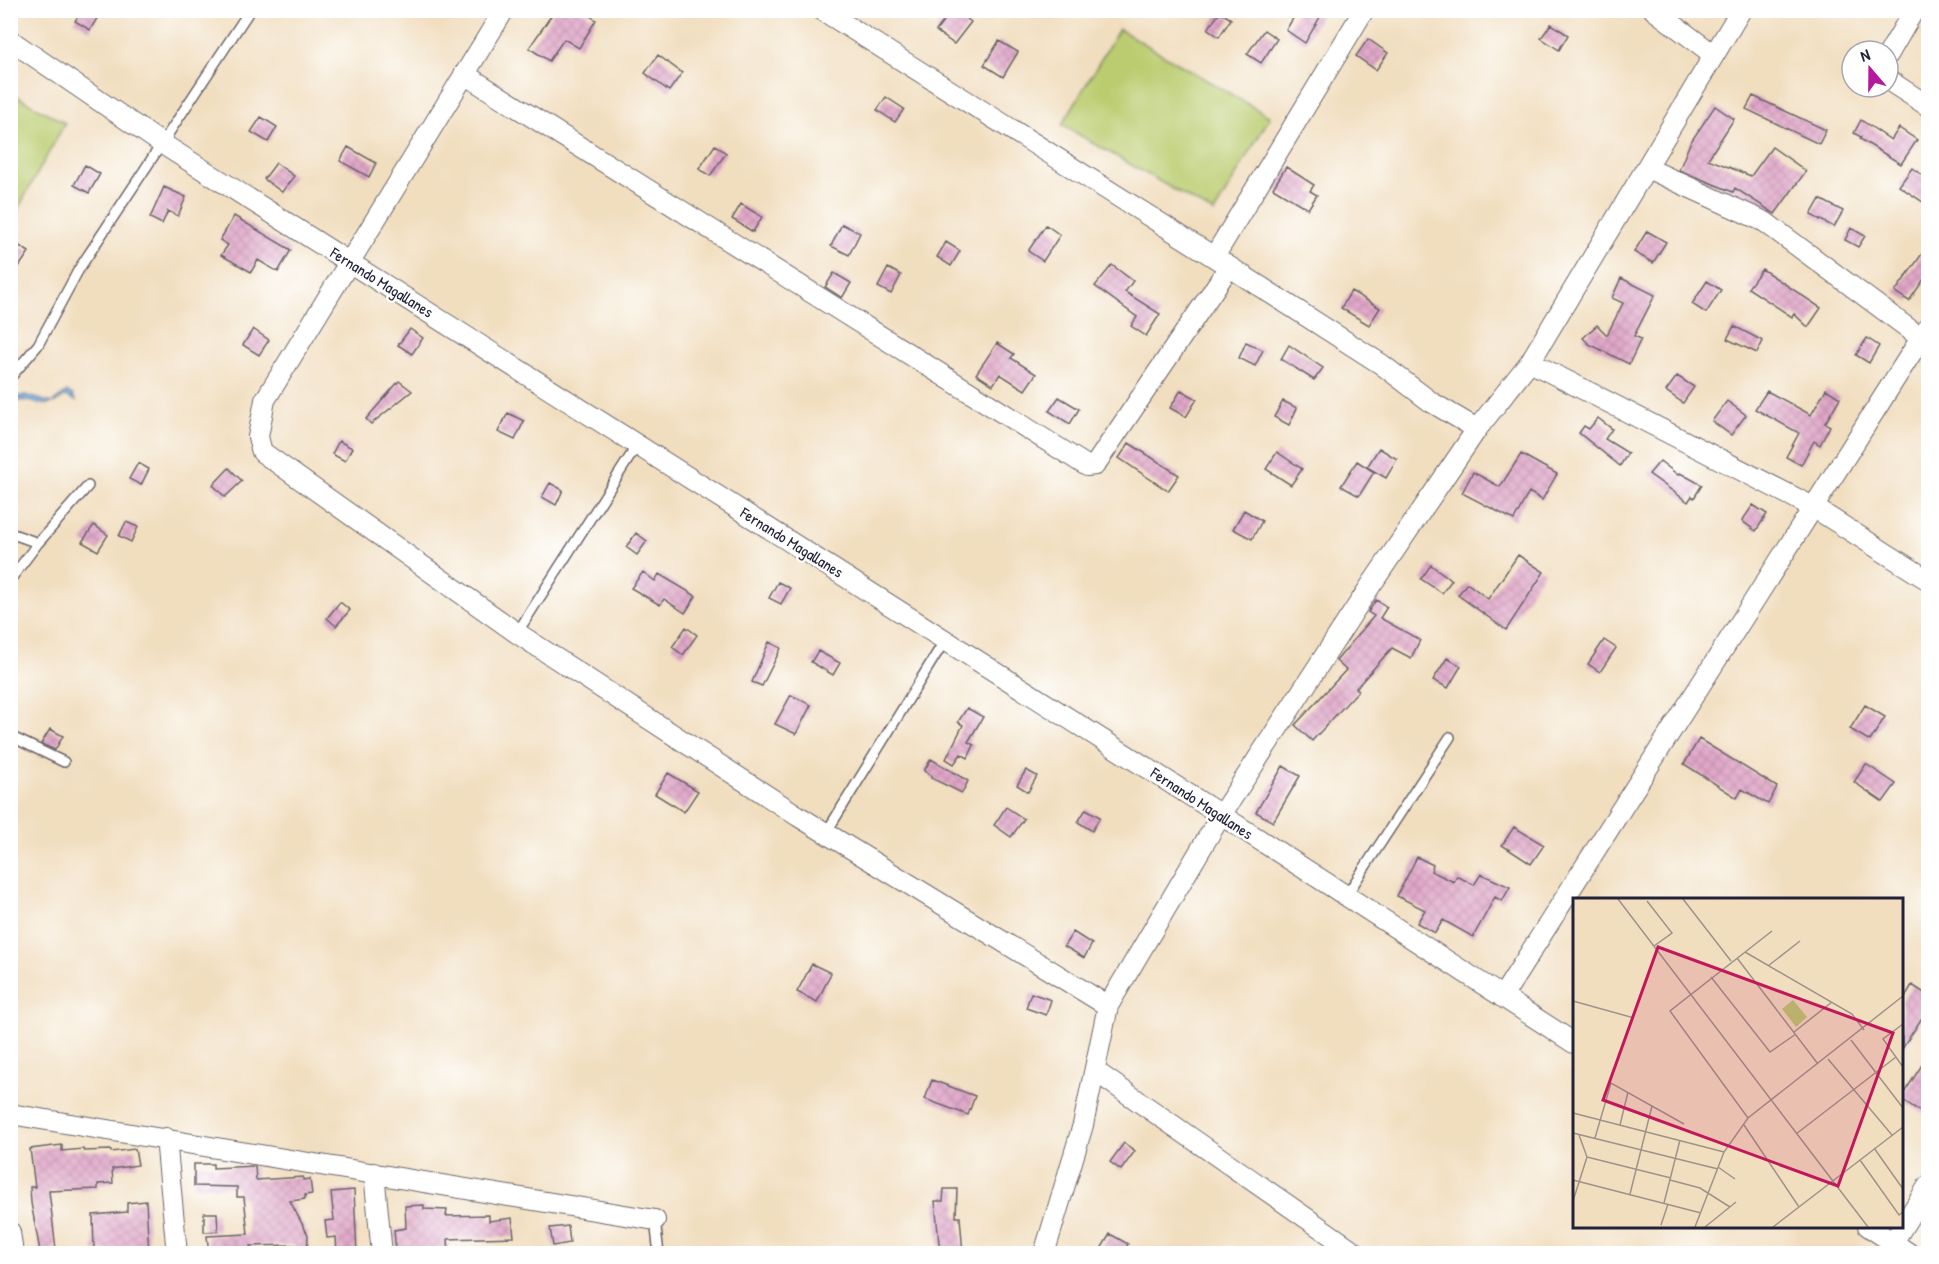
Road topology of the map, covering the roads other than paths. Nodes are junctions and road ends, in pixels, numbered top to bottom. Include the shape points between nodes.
1 (250, 10) edge
2 (504, 10) edge
3 (822, 10) edge
4 (1364, 10) edge
5 (1654, 10) edge
6 (1741, 10) edge
7 (1914, 10) edge
8 (1897, 39) edge
9 (10, 40) edge
10 (1714, 55) junction
11 (464, 74) junction
12 (1900, 88) edge
13 (1929, 106) edge
14 (161, 143) junction
15 (1647, 168) junction
16 (349, 261) junction
17 (1221, 262) junction
18 (1926, 336) edge
19 (1530, 362) junction
20 (10, 378) edge
21 (1477, 429) junction
22 (638, 444) junction
23 (88, 486) dead end
24 (1813, 507) junction
25 (10, 533) edge
26 (38, 543) junction
27 (10, 580) edge
28 (1929, 580) edge
29 (517, 633) junction
30 (945, 640) junction
31 (10, 735) edge
32 (1450, 737) dead end
33 (64, 762) dead end
34 (1221, 815) junction
35 (826, 833) junction
36 (1346, 896) junction
37 (1502, 997) junction
38 (1108, 1006) junction
39 (1573, 1042) edge
40 (1095, 1071) junction
41 (10, 1114) edge
42 (166, 1138) junction
43 (374, 1173) junction
44 (1929, 1186) edge
45 (655, 1220) joint
46 (1903, 1227) edge
47 (1869, 1228) edge
48 (1903, 1228) edge
49 (10, 1232) edge
50 (1890, 1248) edge
51 (13, 1254) edge
52 (177, 1254) edge
53 (382, 1254) edge
54 (659, 1254) edge
55 (1044, 1254) edge
56 (1358, 1254) edge
57 (1910, 1254) edge

1 - 14 lane
2 - 11 street
3 - 17 street
4 - 17 street
5 - 10 street
6 - 10 street
7 - 8 street
9 - 14 street, Fernando Magallanes
10 - 15 street
11 - 16 street
11 - 17 street via 1087,466 1095,465
12 - 13 street
14 - 16 street, Fernando Magallanes
14 - 20 lane via 79,269 38,345
15 - 18 street via 1765,222
15 - 19 street
16 - 22 street, Fernando Magallanes
16 - 29 street via 265,400 258,430 262,452
17 - 21 street
18 - 24 street
19 - 21 street
19 - 24 street
21 - 34 street
22 - 29 lane
22 - 30 street, Fernando Magallanes
23 - 26 lane
24 - 28 street
24 - 37 street
25 - 26 lane
26 - 27 lane
29 - 35 street
30 - 34 street, Fernando Magallanes
30 - 35 lane
31 - 33 lane
32 - 36 lane
34 - 36 street, Fernando Magallanes
34 - 38 street
35 - 38 street
36 - 37 street, Fernando Magallanes
37 - 39 street, Fernando Magallanes
38 - 40 street
40 - 55 street
40 - 56 street
41 - 42 street
42 - 43 street
42 - 52 street
43 - 45 street
43 - 53 street
44 - 46 street
45 - 54 lane
47 - 50 street
48 - 50 street
49 - 51 street
50 - 57 street

